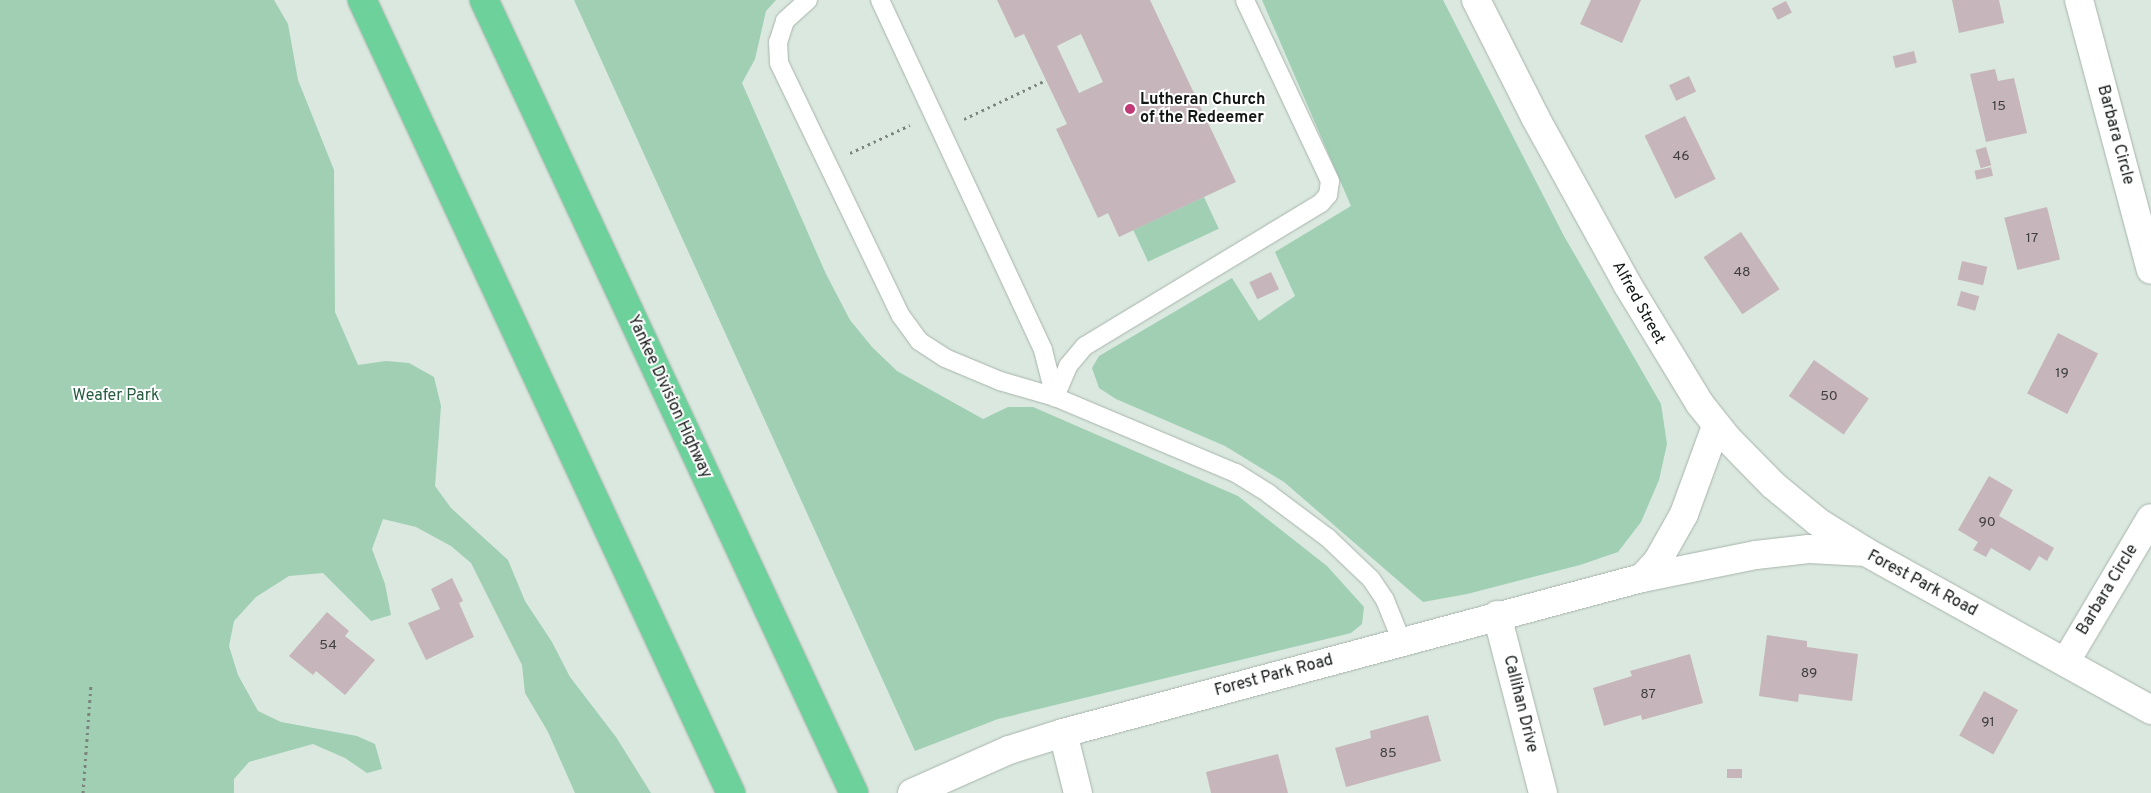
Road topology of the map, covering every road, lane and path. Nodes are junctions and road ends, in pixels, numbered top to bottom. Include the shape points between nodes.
1 (362, 0) edge
2 (484, 0) edge
3 (808, 0) edge
4 (880, 0) edge
5 (1245, 0) edge
6 (1476, 0) edge
7 (2079, 0) edge
8 (1046, 80) dead end
9 (937, 122) junction
10 (827, 164) junction
11 (2151, 270) edge
12 (1055, 397) junction
13 (1716, 426) junction
14 (2151, 518) edge
15 (1866, 552) junction
16 (1642, 578) junction
17 (1497, 615) junction
18 (1402, 642) junction
19 (2066, 661) junction
20 (91, 683) dead end
21 (2151, 710) edge
22 (1063, 733) junction
23 (728, 786) edge
24 (83, 793) edge
25 (854, 793) edge
26 (912, 793) edge
27 (1078, 793) edge
28 (1543, 793) edge

1 - 23 highway
2 - 25 highway, Yankee Division Highway
3 - 10 lane via 785,21 778,42 779,63
4 - 9 lane
5 - 12 lane via 1330,181 1328,195 1321,203 1085,346 1068,366
6 - 13 street, Alfred Street via 1534,117 1642,310
7 - 11 street, Barbara Circle
8 - 9 path
9 - 10 path
9 - 12 lane via 1043,350
10 - 12 lane via 901,316 918,341 945,358 1000,381
12 - 18 lane via 1236,474 1297,514 1371,579 1385,600
13 - 15 street, Alfred Street via 1795,505
13 - 16 street via 1684,514 1657,562
14 - 19 street, Barbara Circle
15 - 16 street, Forest Park Road via 1825,549 1777,552
15 - 19 street, Forest Park Road
16 - 17 street, Forest Park Road
17 - 18 street, Forest Park Road
17 - 28 street, Callihan Drive
18 - 22 street, Forest Park Road
19 - 21 street, Forest Park Road
20 - 24 path
22 - 26 street, Forest Park Road via 1009,750
22 - 27 street

